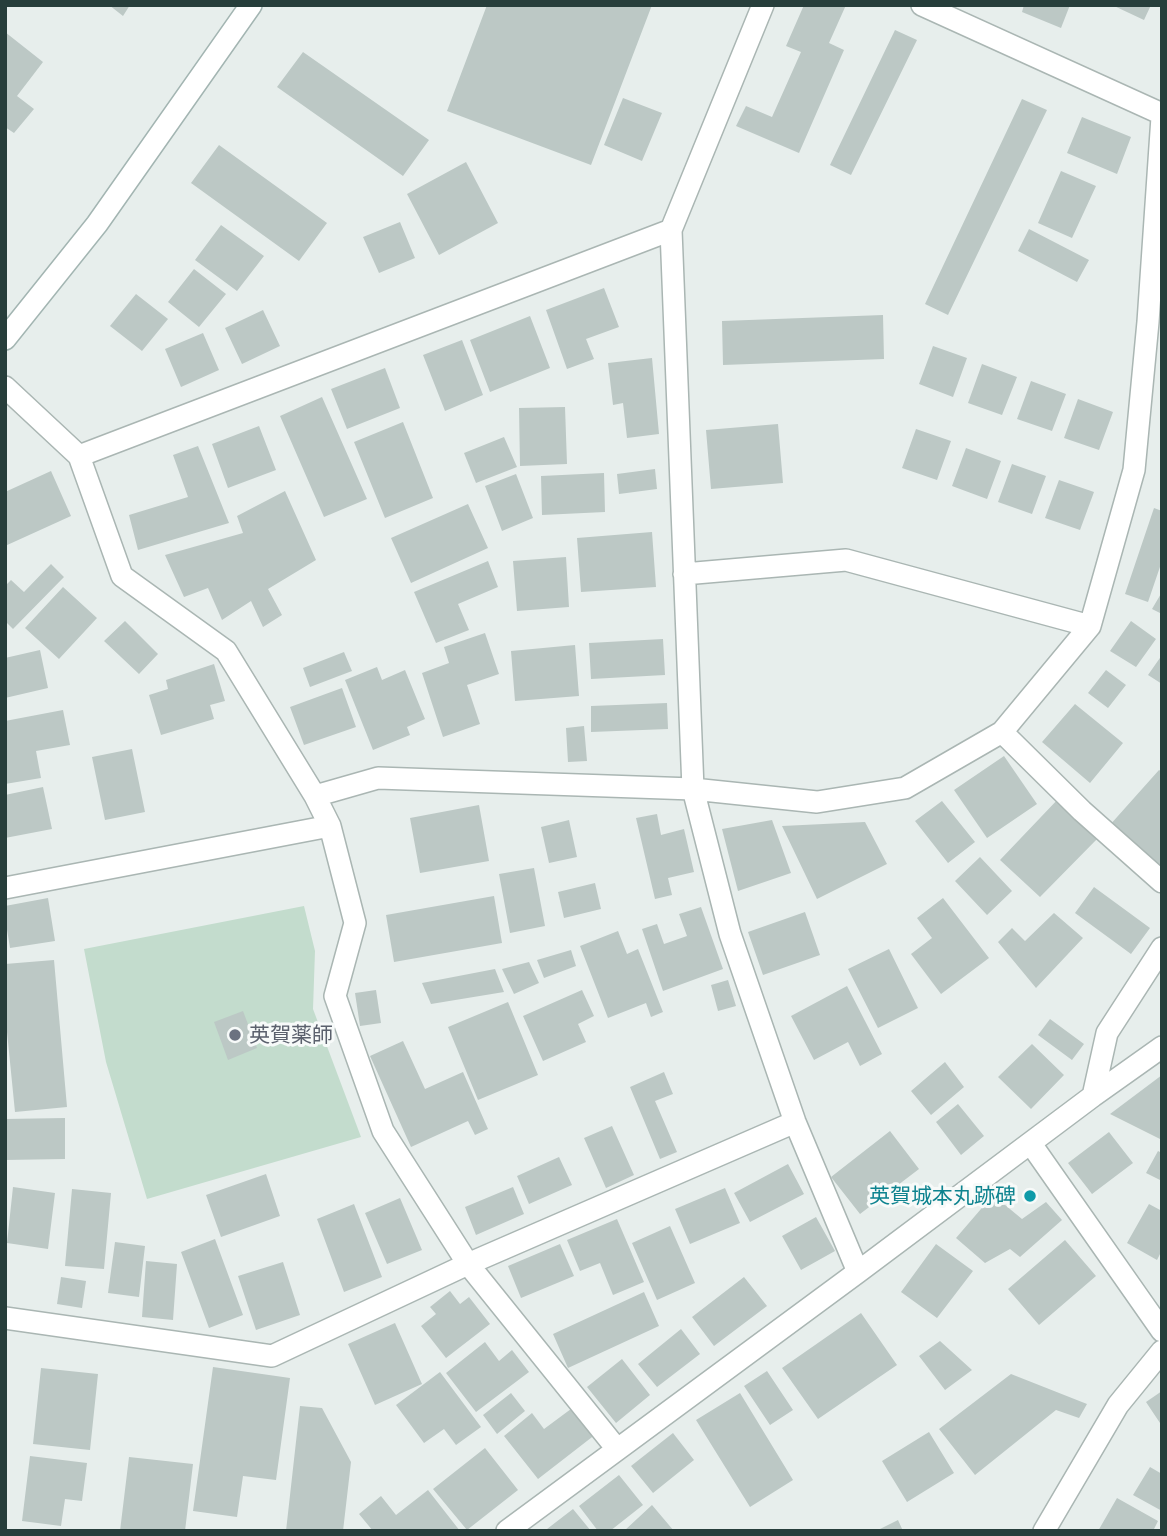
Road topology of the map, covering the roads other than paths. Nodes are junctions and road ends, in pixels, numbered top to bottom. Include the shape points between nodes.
1 (251, 5) edge
2 (763, 5) edge
3 (922, 5) edge
4 (1162, 115) edge
5 (671, 230) junction
6 (5, 339) edge
7 (5, 387) edge
8 (79, 456) junction
9 (684, 574) junction
10 (1090, 626) junction
11 (1002, 732) junction
12 (693, 789) junction
13 (315, 796) junction
14 (330, 826) junction
15 (1162, 881) edge
16 (5, 888) edge
17 (1162, 948) edge
18 (1162, 1047) edge
19 (1093, 1096) junction
20 (794, 1122) junction
21 (1031, 1144) junction
22 (468, 1264) junction
23 (858, 1272) junction
24 (5, 1318) edge
25 (1162, 1331) edge
26 (1162, 1351) edge
27 (617, 1449) junction
28 (507, 1531) edge
29 (1044, 1531) edge

1 - 6 street via 97,224
2 - 5 street
3 - 4 street
4 - 10 street via 1134,470
5 - 8 street
5 - 9 street
7 - 8 street
8 - 13 street via 122,576 226,651
9 - 10 street via 845,560
9 - 12 street
10 - 11 street
11 - 12 street via 905,788 817,802
11 - 15 street
12 - 13 street via 378,778
12 - 20 street via 730,934
13 - 14 street
14 - 16 street
14 - 22 street via 355,923 335,996 383,1131
17 - 19 street via 1107,1033
18 - 19 street
19 - 21 street
20 - 22 street
20 - 23 street
21 - 23 street
21 - 25 street
22 - 24 street via 272,1356
22 - 27 street
23 - 27 street
26 - 29 street via 1118,1405
27 - 28 street

